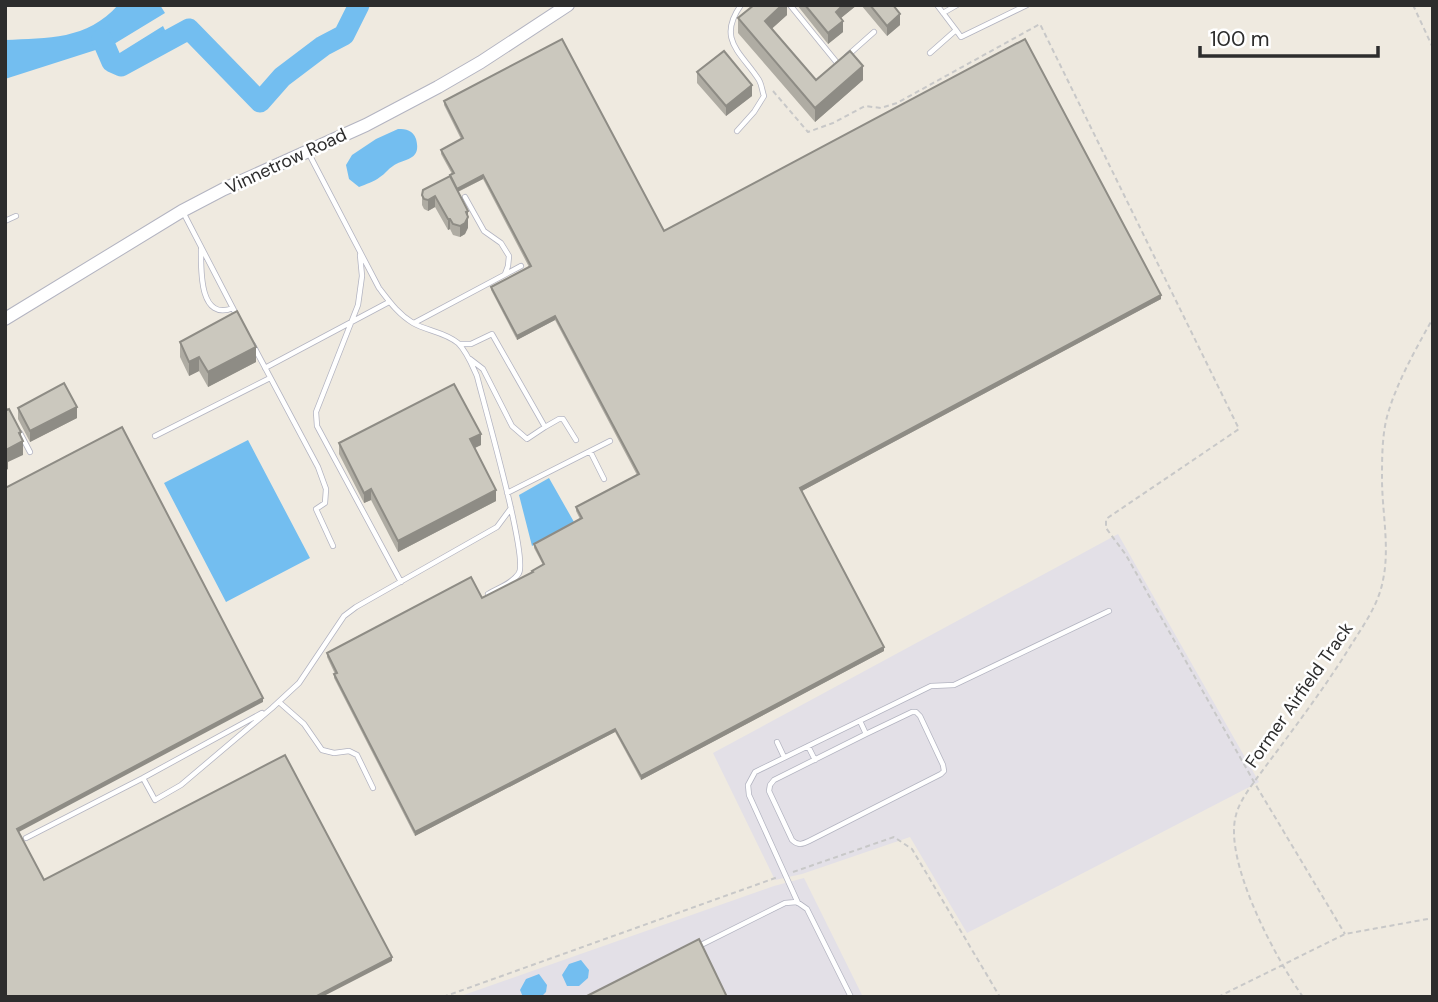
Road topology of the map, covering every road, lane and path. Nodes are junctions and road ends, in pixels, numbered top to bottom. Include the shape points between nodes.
1 (568, 5) edge
2 (741, 5) edge
3 (790, 5) edge
4 (937, 5) edge
5 (957, 5) edge
6 (1027, 5) edge
7 (1413, 5) edge
8 (943, 13) junction
9 (956, 30) junction
10 (874, 32) dead end
11 (1433, 48) edge
12 (930, 53) dead end
13 (767, 85) dead end
14 (737, 131) dead end
15 (308, 152) junction
16 (465, 197) dead end
17 (182, 211) junction
18 (16, 216) dead end
19 (5, 220) edge
20 (201, 248) junction
21 (359, 250) junction
22 (521, 266) dead end
23 (505, 275) junction
24 (389, 302) junction
25 (233, 308) junction
26 (1433, 318) edge
27 (5, 319) edge
28 (239, 320) edge
29 (352, 320) junction
30 (413, 323) junction
31 (252, 344) edge
32 (458, 344) junction
33 (468, 357) junction
34 (265, 368) junction
35 (270, 378) junction
36 (545, 427) junction
37 (18, 428) edge
38 (155, 436) dead end
39 (576, 440) dead end
40 (610, 441) dead end
41 (590, 451) junction
42 (30, 452) dead end
43 (604, 479) dead end
44 (507, 493) junction
45 (511, 507) junction
46 (334, 546) dead end
47 (401, 582) junction
48 (488, 594) edge
49 (1109, 611) dead end
50 (279, 702) junction
51 (272, 708) junction
52 (860, 721) junction
53 (866, 734) junction
54 (777, 742) dead end
55 (808, 746) junction
56 (785, 757) junction
57 (815, 760) junction
58 (143, 778) junction
59 (1254, 782) junction
60 (373, 788) dead end
61 (26, 838) dead end
62 (798, 903) junction
63 (1433, 918) edge
64 (1345, 934) junction
65 (686, 953) edge
66 (1282, 965) junction
67 (851, 997) edge
68 (1218, 997) edge
69 (1303, 997) edge

1 - 15 street, Vinnetrow Road via 438,87
2 - 14 lane via 731,36 764,96
3 - 10 lane via 838,64
4 - 8 lane
5 - 8 lane
6 - 9 lane via 961,37
7 - 11 path
8 - 9 lane
9 - 12 lane
13 - 59 path via 808,132 865,106 897,103 1040,24 1239,429 1106,519 1106,528 1126,555
15 - 17 street, Vinnetrow Road
15 - 21 lane
16 - 23 lane via 484,231 501,243 509,256
17 - 20 lane
17 - 27 street, Vinnetrow Road
18 - 19 lane
20 - 25 lane
20 - 25 lane via 208,302 224,312
21 - 24 lane
21 - 29 lane via 362,276
22 - 23 lane
23 - 30 lane
24 - 29 lane
24 - 30 lane
25 - 28 lane
26 - 59 path, Former Airfield Track via 1389,410 1382,479 1385,562 1378,598 1331,678
29 - 34 lane
29 - 47 lane via 316,412 317,425
30 - 32 lane
31 - 34 lane
32 - 33 lane
32 - 36 lane via 471,344 492,334
33 - 36 lane via 483,369 512,426 527,439
33 - 44 lane
34 - 35 lane
35 - 38 lane
35 - 46 lane via 326,489 326,503 316,509
36 - 39 lane via 563,419
37 - 42 lane
40 - 41 lane
41 - 43 lane
41 - 44 lane
44 - 45 lane
45 - 47 lane via 497,527
45 - 48 lane via 521,571
47 - 50 lane via 344,616 299,683
49 - 52 lane via 954,685 930,687
50 - 51 lane
50 - 60 lane via 322,750 357,755
51 - 58 lane
51 - 58 lane via 181,785 155,800
52 - 53 lane
52 - 55 lane
53 - 57 lane
53 - 57 lane via 918,713 944,771 799,845 792,840 769,787 774,780
54 - 56 lane
55 - 56 lane
55 - 57 lane
56 - 62 lane via 755,772 748,790
58 - 61 lane
59 - 64 path
59 - 66 path, Former Airfield Track via 1236,815 1234,846 1247,890
62 - 65 lane via 785,902
62 - 67 lane via 807,909
63 - 64 path
64 - 66 path
66 - 68 path
66 - 69 path, Former Airfield Track

